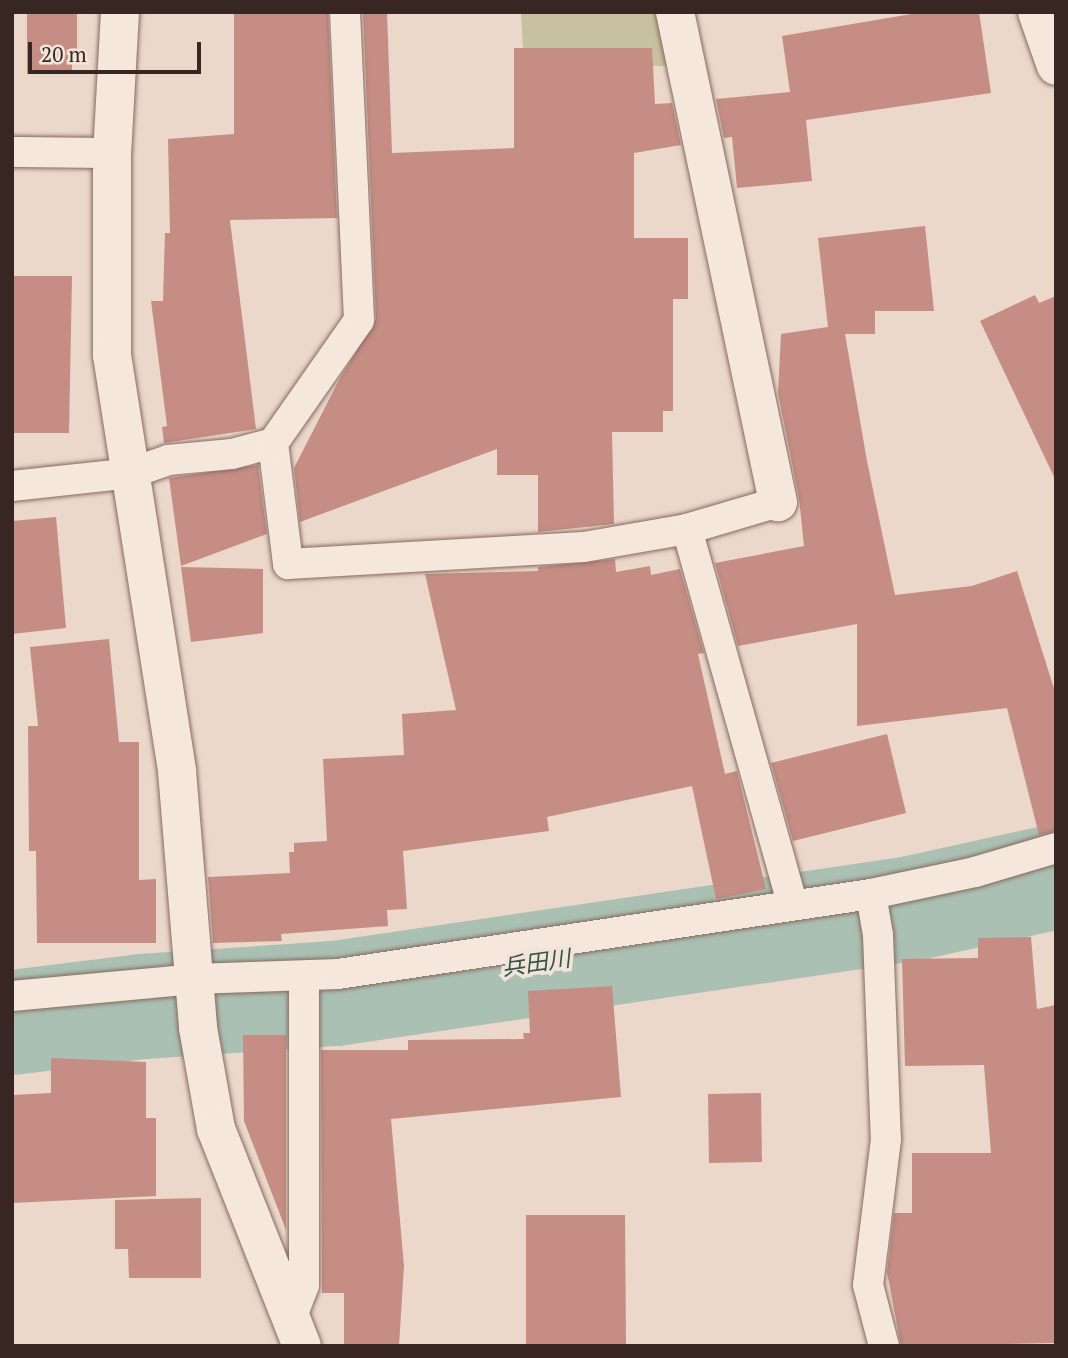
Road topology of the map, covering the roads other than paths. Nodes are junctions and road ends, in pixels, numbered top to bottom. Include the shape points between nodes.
1 (120, 12) edge
2 (345, 12) edge
3 (675, 12) edge
4 (1037, 12) edge
5 (1056, 66) edge
6 (12, 152) edge
7 (112, 153) junction
8 (273, 443) junction
9 (131, 473) junction
10 (12, 486) edge
11 (778, 502) joint
12 (687, 529) junction
13 (1056, 848) edge
14 (871, 896) junction
15 (793, 905) junction
16 (304, 978) junction
17 (194, 981) junction
18 (12, 996) edge
19 (297, 1333) edge
20 (884, 1346) edge

1 - 7 street
2 - 8 lane via 359,320
3 - 11 street
4 - 5 street
6 - 7 lane
7 - 9 street via 112,355
8 - 9 lane via 232,454 168,460
8 - 12 lane via 288,564 584,547
9 - 10 lane
9 - 17 street via 177,771
11 - 12 lane
12 - 15 lane
13 - 14 lane
14 - 15 lane
14 - 20 lane via 878,935 886,1139 868,1284
15 - 16 lane
16 - 17 lane
16 - 19 lane via 304,1284
17 - 18 lane
17 - 19 street via 216,1129

